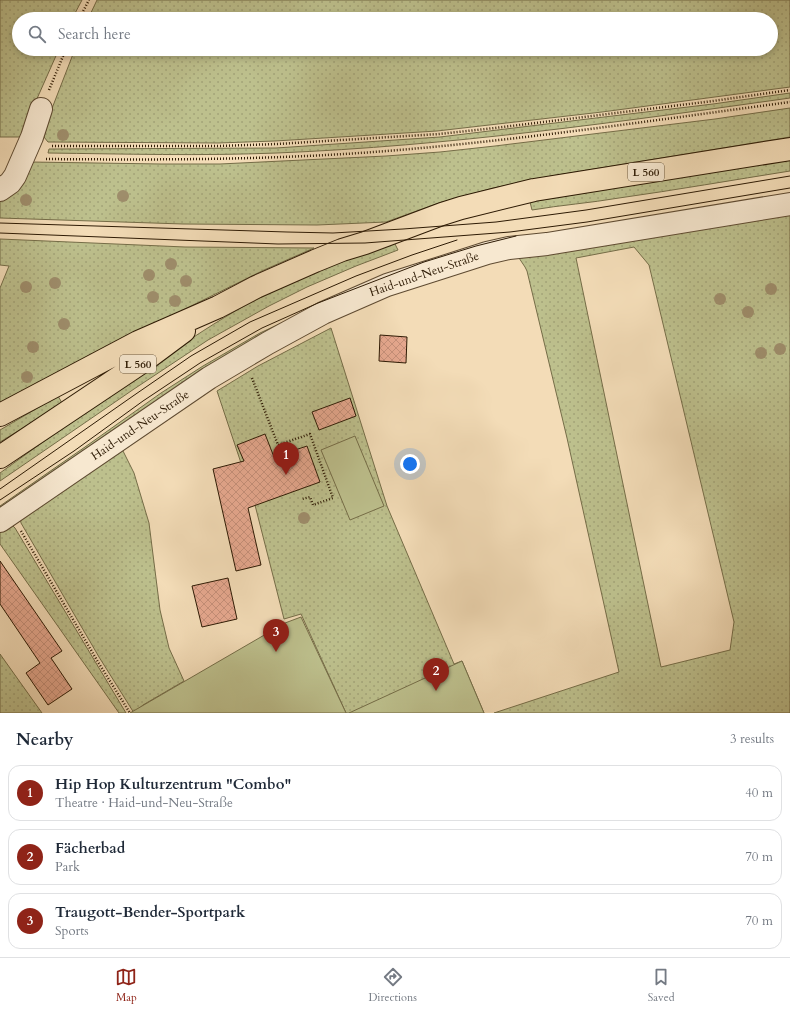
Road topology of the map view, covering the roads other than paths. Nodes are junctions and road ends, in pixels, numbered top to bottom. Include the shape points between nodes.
1 (41, 109) road end
2 (790, 149) edge
3 (0, 190) edge
4 (790, 204) edge
5 (218, 307) junction
6 (0, 415) edge
7 (0, 457) edge
8 (5, 517) edge

1 - 3 street via 13,180
2 - 5 main road, L 560 via 534,190 461,208 342,250 256,287
4 - 8 street, Haid-und-Neu-Straße via 548,244 509,248 387,285 323,313 243,357
5 - 6 main road, L 560 via 138,342
5 - 7 main road, L 560 via 145,360

